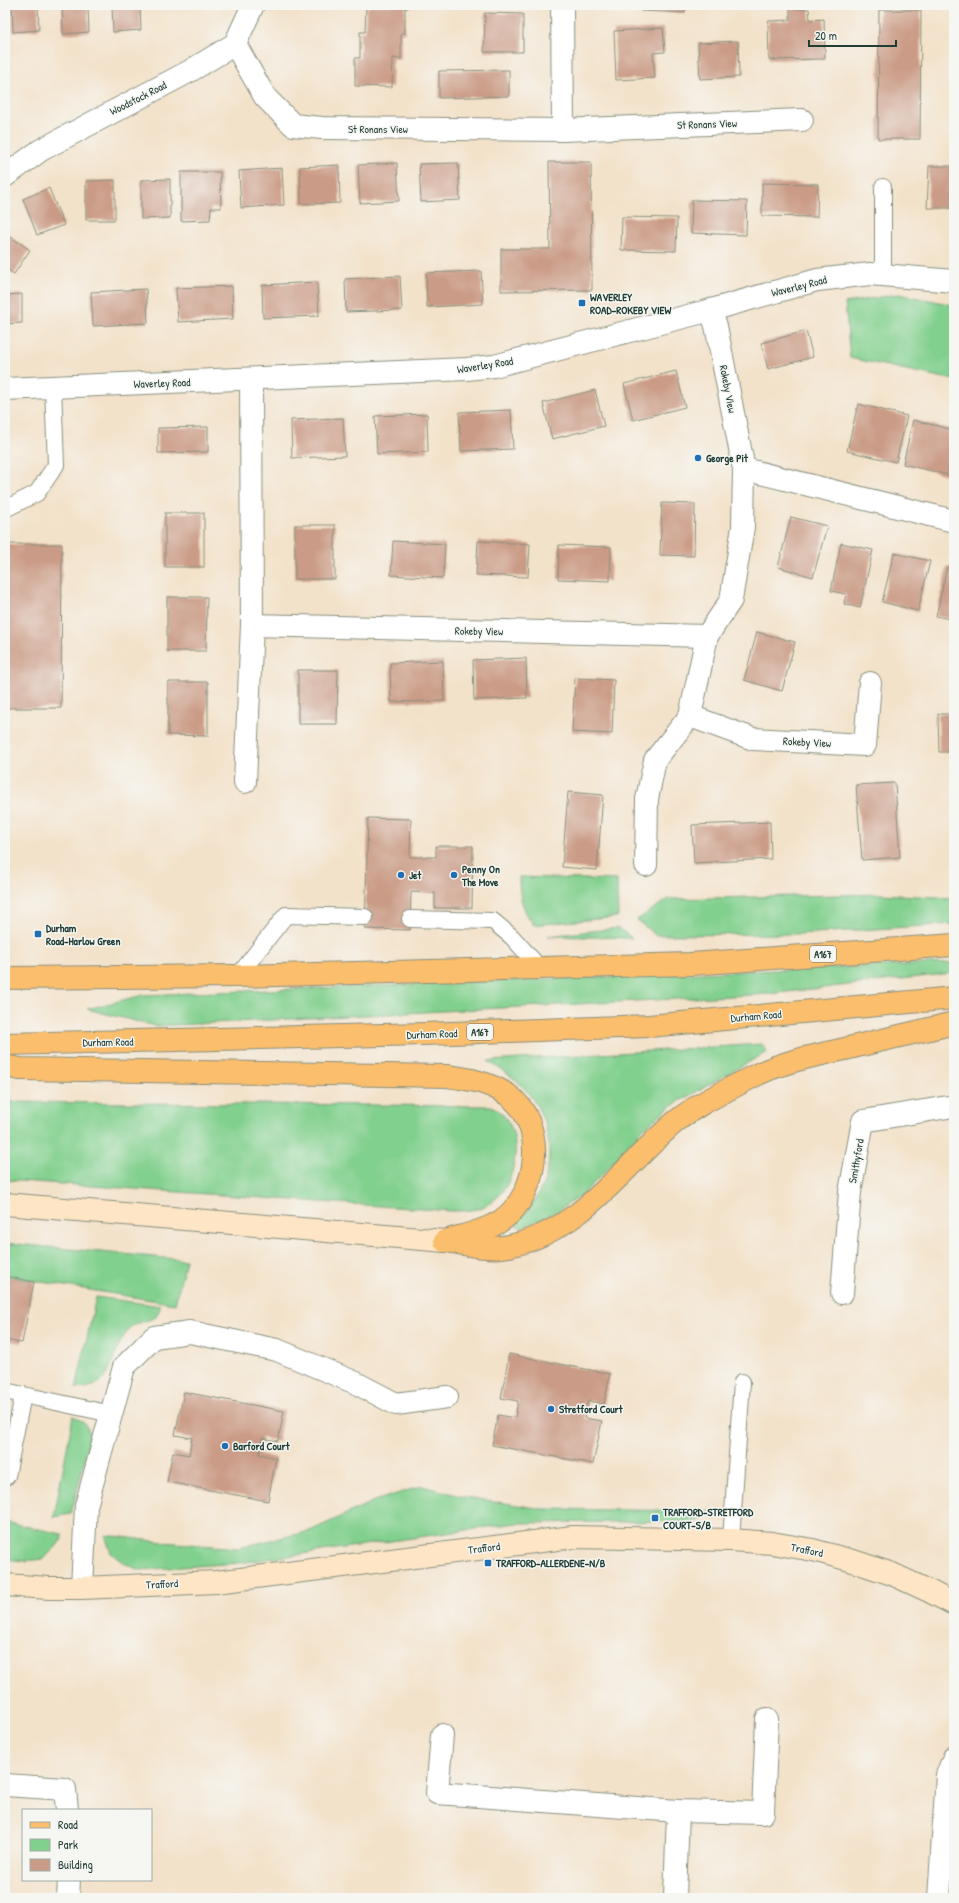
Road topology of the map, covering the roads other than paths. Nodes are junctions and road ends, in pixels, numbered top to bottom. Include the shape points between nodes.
1 (253, 5) edge
2 (562, 5) edge
3 (235, 44) junction
4 (802, 120) dead end
5 (563, 130) junction
6 (5, 176) edge
7 (883, 188) dead end
8 (883, 274) junction
9 (954, 281) edge
10 (711, 310) junction
11 (252, 379) junction
12 (53, 387) junction
13 (5, 389) edge
14 (744, 469) junction
15 (5, 509) edge
16 (954, 521) edge
17 (252, 625) junction
18 (707, 636) junction
19 (870, 682) dead end
20 (690, 716) junction
21 (245, 782) dead end
22 (646, 866) dead end
23 (365, 917) dead end
24 (410, 918) dead end
25 (954, 945) edge
26 (539, 968) junction
27 (238, 976) junction
28 (5, 978) edge
29 (954, 998) edge
30 (954, 1023) edge
31 (5, 1044) edge
32 (5, 1066) edge
33 (954, 1106) edge
34 (5, 1204) edge
35 (445, 1241) junction
36 (842, 1293) dead end
37 (742, 1382) dead end
38 (5, 1391) edge
39 (23, 1395) junction
40 (447, 1397) dead end
41 (111, 1414) junction
42 (8, 1476) dead end
43 (731, 1540) junction
44 (5, 1585) edge
45 (82, 1588) junction
46 (954, 1604) edge
47 (767, 1718) dead end
48 (442, 1736) dead end
49 (954, 1757) edge
50 (5, 1785) edge
51 (67, 1809) edge
52 (678, 1811) junction
53 (69, 1881) edge
54 (68, 1898) edge
55 (675, 1898) edge
56 (940, 1898) edge

1 - 3 street
2 - 5 street
3 - 5 street, St Ronans View via 265,97 293,125 322,128
3 - 6 street, Woodstock Road via 190,71 41,150
4 - 5 street, St Ronans View
7 - 8 lane
8 - 9 street, Waverley Road
8 - 10 street, Waverley Road via 818,280
10 - 11 street, Waverley Road via 494,366 428,372
10 - 14 street, Rokeby View
11 - 12 street, Waverley Road
11 - 17 street
12 - 13 street, Waverley Road
12 - 15 lane via 56,465 37,493
14 - 16 street
14 - 18 street, Rokeby View via 743,526 731,600
17 - 18 street, Rokeby View
17 - 21 street
18 - 20 street, Rokeby View
19 - 20 street, Rokeby View via 865,745 752,739
20 - 22 street, Rokeby View via 654,760 647,799
23 - 27 lane via 286,915
24 - 26 lane via 493,921 512,937
25 - 26 main road, A167 via 691,964
26 - 27 main road, A167
27 - 28 main road, A167
29 - 31 main road, Durham Road / A167 via 649,1026
30 - 35 main road via 791,1061 754,1076 699,1105 675,1123 612,1186 579,1214 557,1228 529,1240 508,1246 487,1247
32 - 35 main road via 20,1069 447,1076 488,1084 509,1096 522,1111 532,1130 534,1166 518,1205 502,1220 480,1231
33 - 36 street, Smithyford via 863,1121 850,1192
34 - 35 street
37 - 43 lane
38 - 39 lane
39 - 41 lane
39 - 42 lane
40 - 41 street via 396,1404 356,1383 277,1350 190,1332 154,1337 129,1362 124,1368
41 - 45 street via 86,1506
43 - 45 street, Trafford via 573,1537 216,1582
43 - 46 street, Trafford via 813,1550 853,1561 892,1574
44 - 45 street, Trafford
47 - 52 street via 763,1813
48 - 52 street via 437,1793
49 - 56 street via 947,1775
50 - 51 street via 65,1789
52 - 55 street
53 - 54 street

